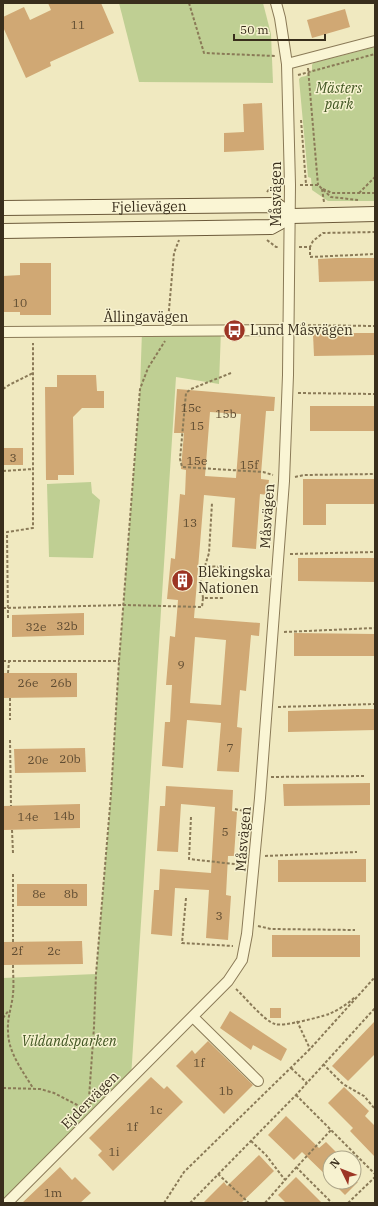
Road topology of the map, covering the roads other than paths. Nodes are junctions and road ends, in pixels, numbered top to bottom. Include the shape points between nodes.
1 (276, 3) edge
2 (375, 42) edge
3 (287, 60) junction
4 (3, 208) edge
5 (375, 214) edge
6 (291, 216) junction
7 (3, 231) edge
8 (289, 328) junction
9 (3, 332) edge
10 (193, 1017) junction
11 (258, 1081) dead end
12 (7, 1203) edge

1 - 3 street, Måsvägen
2 - 3 street via 307,58
3 - 6 street, Måsvägen
4 - 6 main road, Fjelievägen via 276,205
5 - 6 main road, Fjelievägen
6 - 7 main road, Fjelievägen via 271,227
6 - 8 street, Måsvägen
8 - 9 street, Ällingavägen
8 - 10 street, Måsvägen via 279,554 256,856 245,947 242,960 228,981
10 - 11 street
10 - 12 street, Ejdervägen

